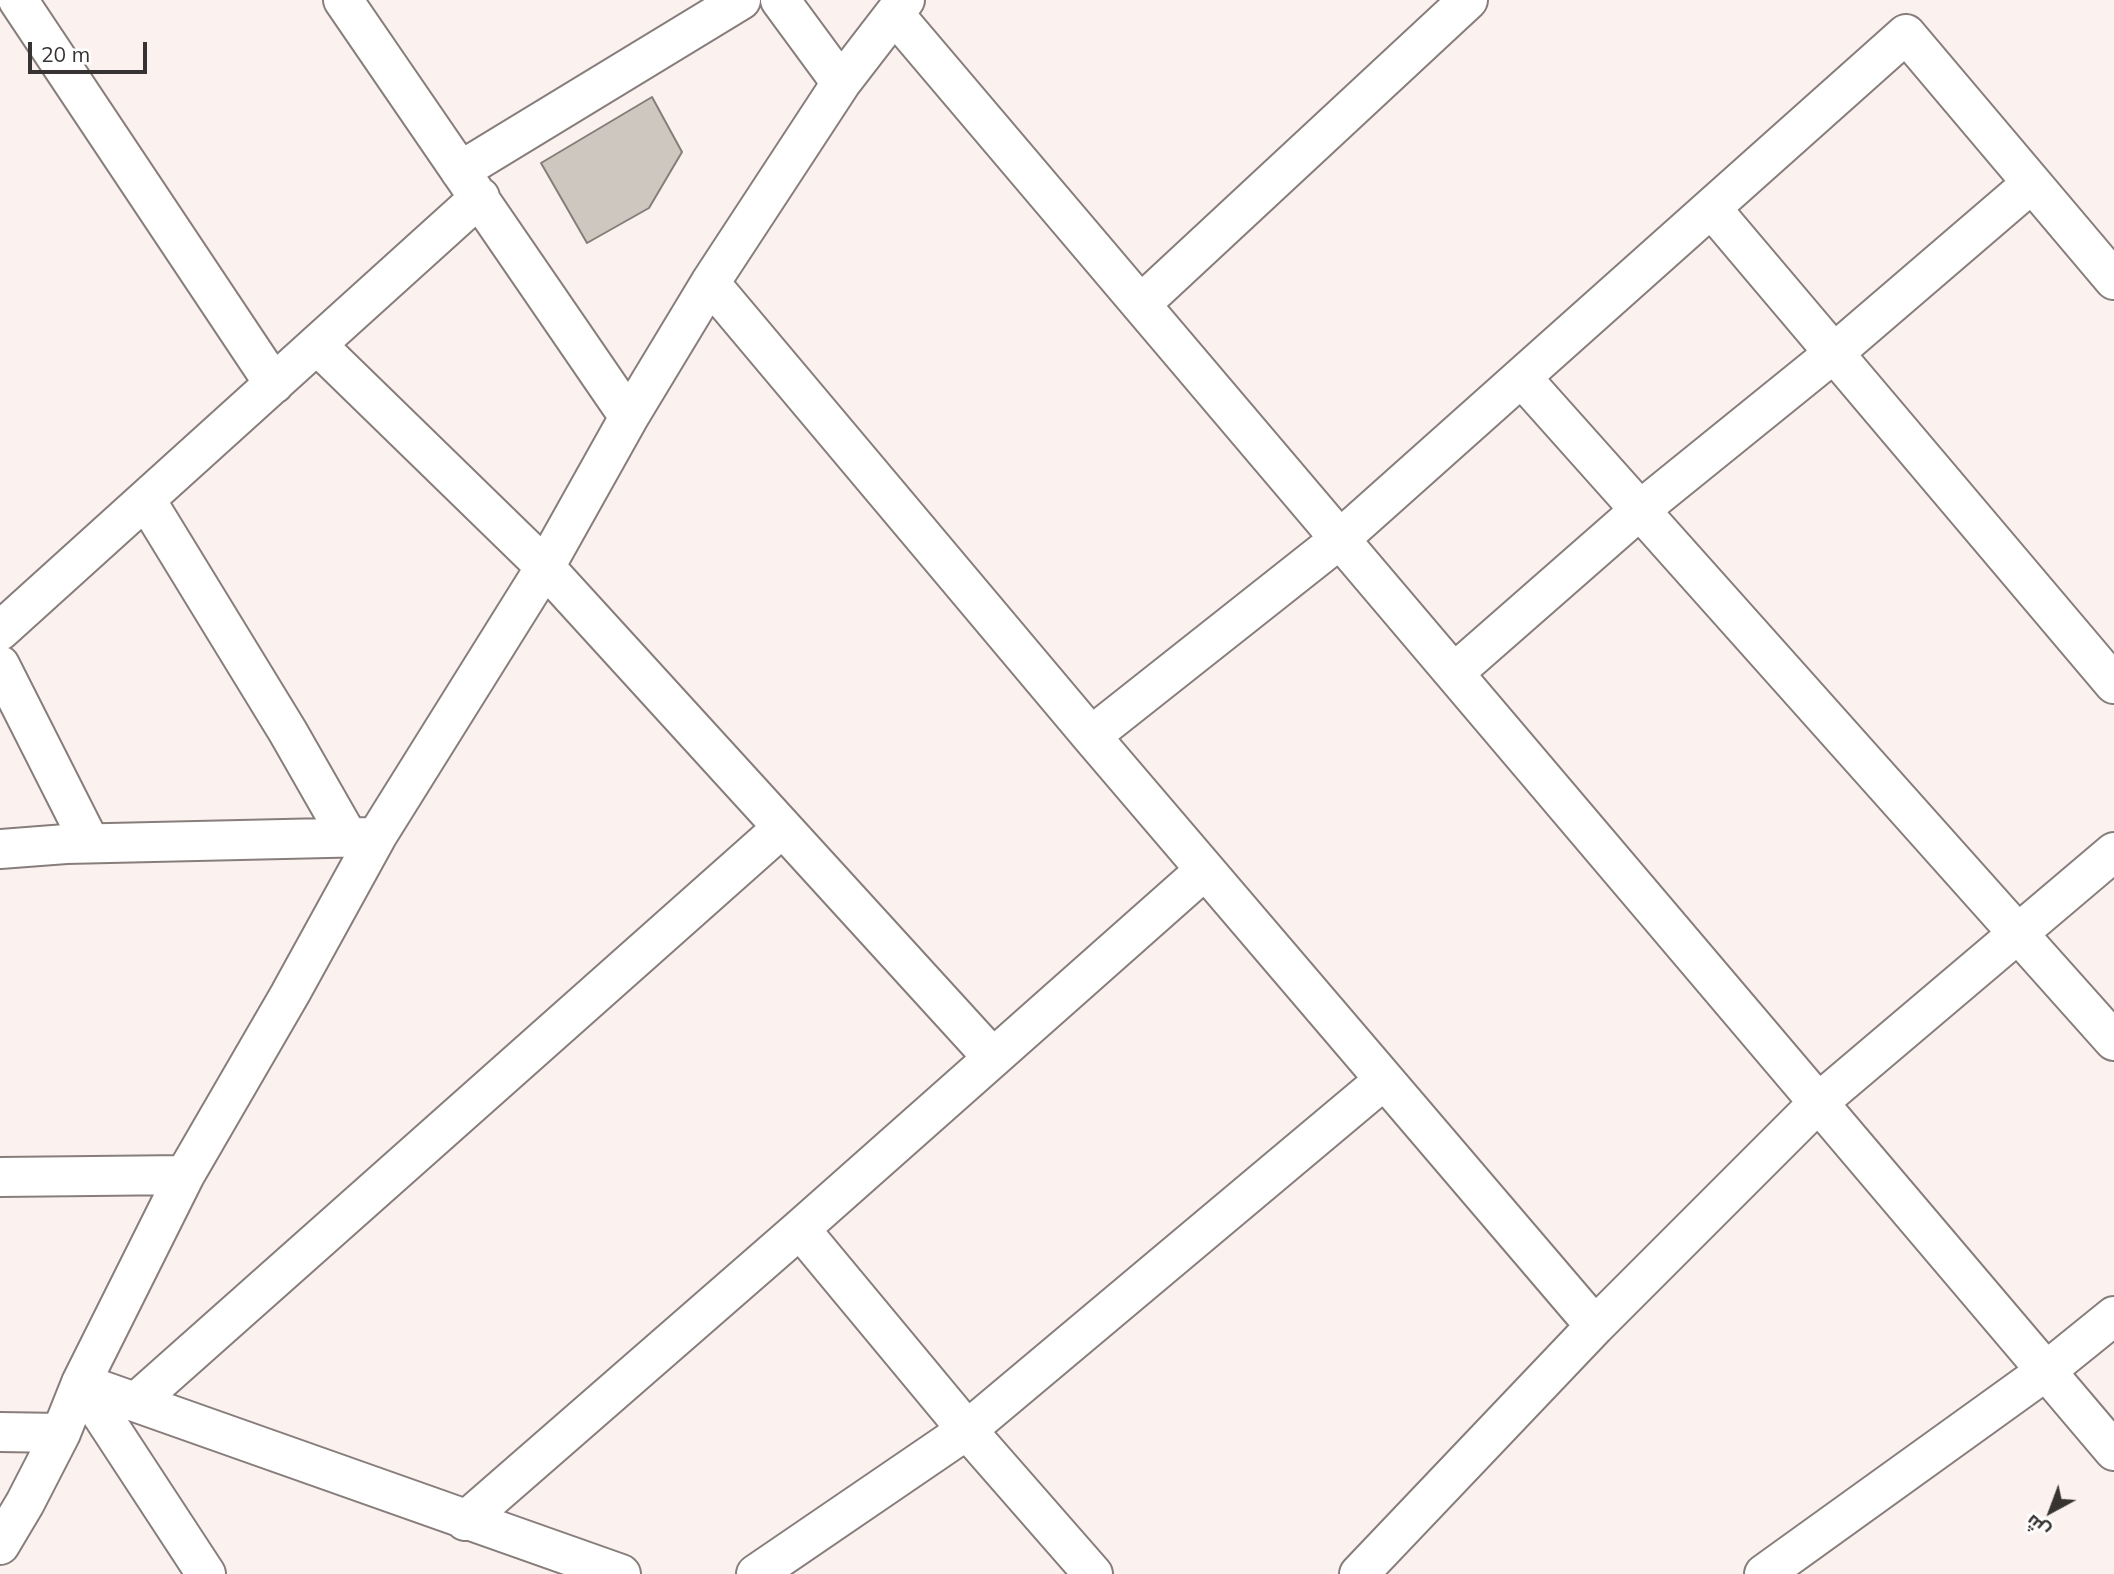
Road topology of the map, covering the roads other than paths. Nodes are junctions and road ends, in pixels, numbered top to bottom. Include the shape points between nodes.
1 (18, 0) edge
2 (343, 0) edge
3 (741, 0) edge
4 (780, 0) edge
5 (1468, 0) edge
6 (900, 7) edge
7 (841, 83) junction
8 (2032, 183) junction
9 (470, 184) junction
10 (1712, 209) junction
11 (2114, 280) edge
12 (710, 283) junction
13 (1141, 304) junction
14 (317, 345) junction
15 (1834, 353) junction
16 (1522, 378) junction
17 (274, 384) junction
18 (629, 417) junction
19 (146, 500) junction
20 (1640, 510) junction
21 (1340, 539) junction
22 (545, 567) junction
23 (0, 631) edge
24 (0, 665) edge
25 (1454, 673) junction
26 (2114, 684) edge
27 (1091, 736) junction
28 (782, 828) junction
29 (363, 837) junction
30 (90, 843) junction
31 (0, 849) edge
32 (2114, 852) edge
33 (1205, 870) junction
34 (2018, 934) junction
35 (2114, 1041) edge
36 (993, 1058) junction
37 (1384, 1081) junction
38 (1819, 1102) junction
39 (185, 1175) junction
40 (0, 1177) edge
41 (800, 1229) junction
42 (2114, 1316) edge
43 (1595, 1326) junction
44 (2046, 1371) junction
45 (81, 1383) junction
46 (136, 1402) junction
47 (967, 1430) junction
48 (0, 1432) edge
49 (61, 1433) junction
50 (2114, 1451) edge
51 (465, 1521) junction
52 (0, 1545) edge
53 (1785, 1568) edge
54 (206, 1574) edge
55 (621, 1574) edge
56 (757, 1574) edge
57 (1093, 1574) edge
58 (1359, 1574) edge

1 - 17 street
2 - 9 street
3 - 9 street
4 - 7 street
5 - 13 street
6 - 7 street
6 - 13 street
7 - 12 street
8 - 10 street via 1906,34
8 - 11 street
8 - 15 street
9 - 14 street
9 - 18 street
10 - 15 street
10 - 16 street
12 - 18 street
12 - 27 street
13 - 21 street
14 - 17 street
14 - 22 street
15 - 20 street
15 - 26 street
16 - 20 street
16 - 21 street
17 - 19 street
18 - 22 street
19 - 23 street
19 - 29 street via 288,732
20 - 25 street
20 - 34 street
21 - 25 street
21 - 27 street
22 - 28 street
22 - 29 street
24 - 30 street
25 - 38 street
27 - 33 street
28 - 36 street
28 - 46 street
29 - 30 street
29 - 39 street via 290,994
30 - 31 street
32 - 34 street
33 - 36 street
33 - 37 street
34 - 35 street
34 - 38 street
36 - 41 street
37 - 43 street
37 - 47 street
38 - 43 street
38 - 44 street
39 - 40 street
39 - 45 street
41 - 47 street
41 - 51 street
42 - 44 street
43 - 58 street
44 - 50 street
44 - 53 street
45 - 46 street
45 - 49 street
45 - 54 street
46 - 51 street
47 - 56 street
47 - 57 street
48 - 49 street
49 - 52 street
51 - 55 street

